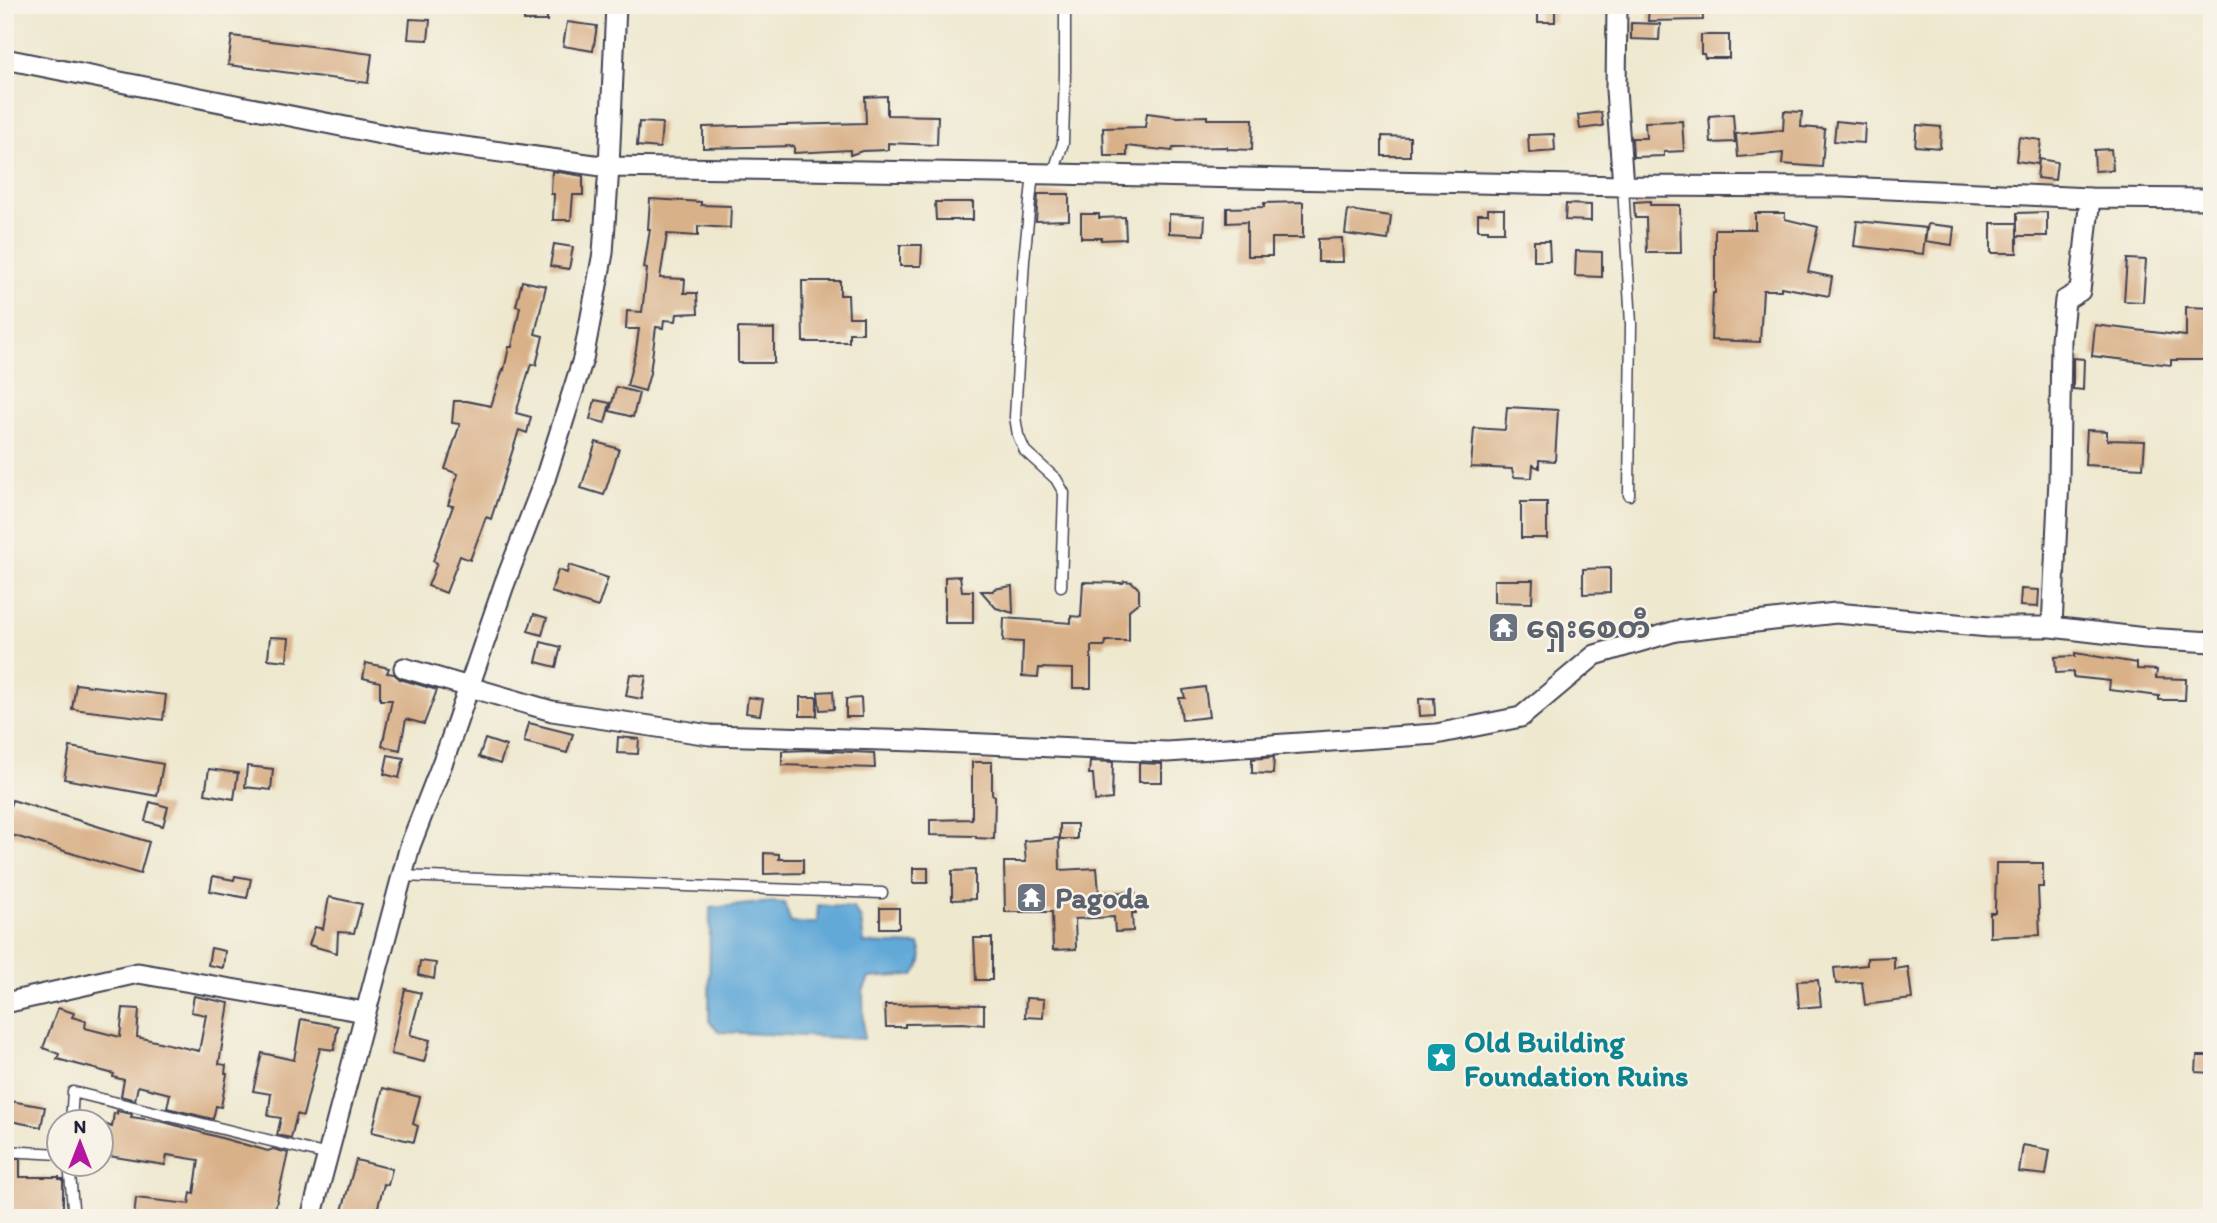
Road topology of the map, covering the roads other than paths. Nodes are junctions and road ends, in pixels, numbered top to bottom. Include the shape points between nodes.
1 (616, 5) edge
2 (1065, 5) edge
3 (1617, 5) edge
4 (5, 60) edge
5 (609, 167) junction
6 (1033, 173) junction
7 (1054, 174) junction
8 (1623, 186) junction
9 (2090, 198) junction
10 (2212, 199) edge
11 (1629, 495) dead end
12 (1061, 586) dead end
13 (2052, 627) junction
14 (2212, 642) edge
15 (404, 668) dead end
16 (469, 688) junction
17 (400, 876) junction
18 (882, 893) dead end
19 (5, 1003) edge
20 (365, 1012) junction
21 (72, 1108) edge
22 (5, 1151) edge
23 (46, 1153) edge
24 (328, 1155) junction
25 (70, 1178) edge
26 (74, 1218) edge
27 (312, 1218) edge

1 - 5 street
2 - 7 lane via 1063,143
3 - 8 street via 1616,90
4 - 5 street via 406,139
5 - 6 street
5 - 16 street via 603,253 583,359
6 - 7 street
6 - 12 lane via 1015,417 1025,451 1056,479 1064,493
7 - 8 street
8 - 9 street via 1843,187
8 - 11 lane via 1631,324
9 - 10 street
9 - 13 street via 2080,291 2065,300 2061,340
13 - 14 street
13 - 16 street via 1989,627 1836,613 1676,631 1595,655 1521,717 1436,734 1167,752 710,734 551,711
15 - 16 street
16 - 17 street
17 - 18 lane
17 - 20 street
19 - 20 street via 138,973
20 - 24 street
21 - 24 lane via 73,1092
22 - 23 lane
24 - 27 street
25 - 26 lane

